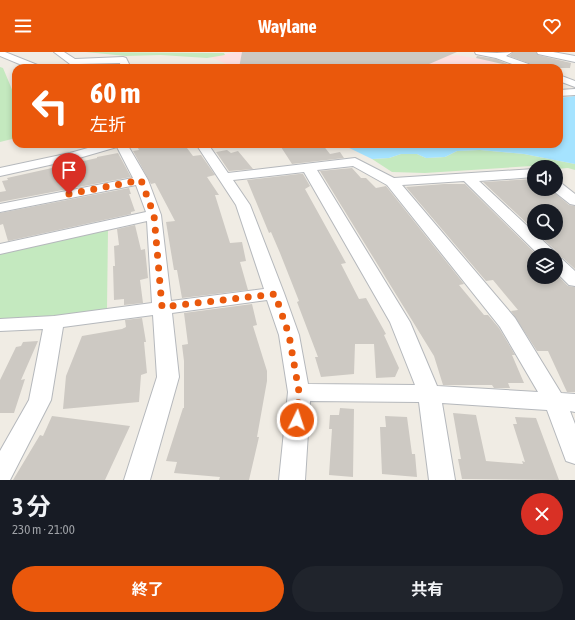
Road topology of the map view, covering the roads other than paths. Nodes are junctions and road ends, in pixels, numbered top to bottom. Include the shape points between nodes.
1 (58, 52) edge
2 (479, 52) edge
3 (508, 52) edge
4 (541, 52) edge
5 (0, 53) edge
6 (498, 56) junction
7 (575, 59) edge
8 (27, 64) edge
9 (74, 64) edge
10 (85, 64) edge
11 (124, 64) edge
12 (520, 64) edge
13 (563, 80) edge
14 (575, 84) edge
15 (575, 92) edge
16 (563, 93) edge
17 (89, 148) edge
18 (123, 148) edge
19 (205, 148) edge
20 (308, 167) junction
21 (0, 172) edge
22 (527, 173) edge
23 (226, 177) junction
24 (467, 177) junction
25 (141, 180) junction
26 (392, 182) junction
27 (563, 192) edge
28 (575, 201) edge
29 (0, 208) edge
30 (154, 215) junction
31 (541, 248) edge
32 (0, 250) edge
33 (563, 270) edge
34 (575, 281) edge
35 (275, 294) junction
36 (162, 307) junction
37 (54, 322) junction
38 (0, 325) edge
39 (299, 392) junction
40 (429, 394) junction
41 (565, 402) edge
42 (575, 454) edge
43 (0, 475) edge
44 (137, 480) edge
45 (292, 480) edge
46 (442, 480) edge

1 - 9 street
2 - 6 street
3 - 6 street
4 - 7 street
5 - 8 street
6 - 12 street
10 - 11 street via 123,60
13 - 14 street
15 - 16 street
17 - 21 street
18 - 25 street
19 - 23 street
20 - 23 street
20 - 26 street via 355,162
20 - 40 street via 400,322
22 - 24 street
23 - 35 street via 242,205
24 - 26 street
24 - 31 street
25 - 29 street
25 - 30 street
26 - 41 street via 508,323
27 - 28 street
30 - 32 street
30 - 36 street
33 - 34 street
35 - 36 street
35 - 39 street via 289,335
36 - 37 street
36 - 44 street via 168,377
37 - 38 street
37 - 43 street via 40,400
39 - 40 street
39 - 45 street
40 - 41 street
40 - 46 street
41 - 42 street

